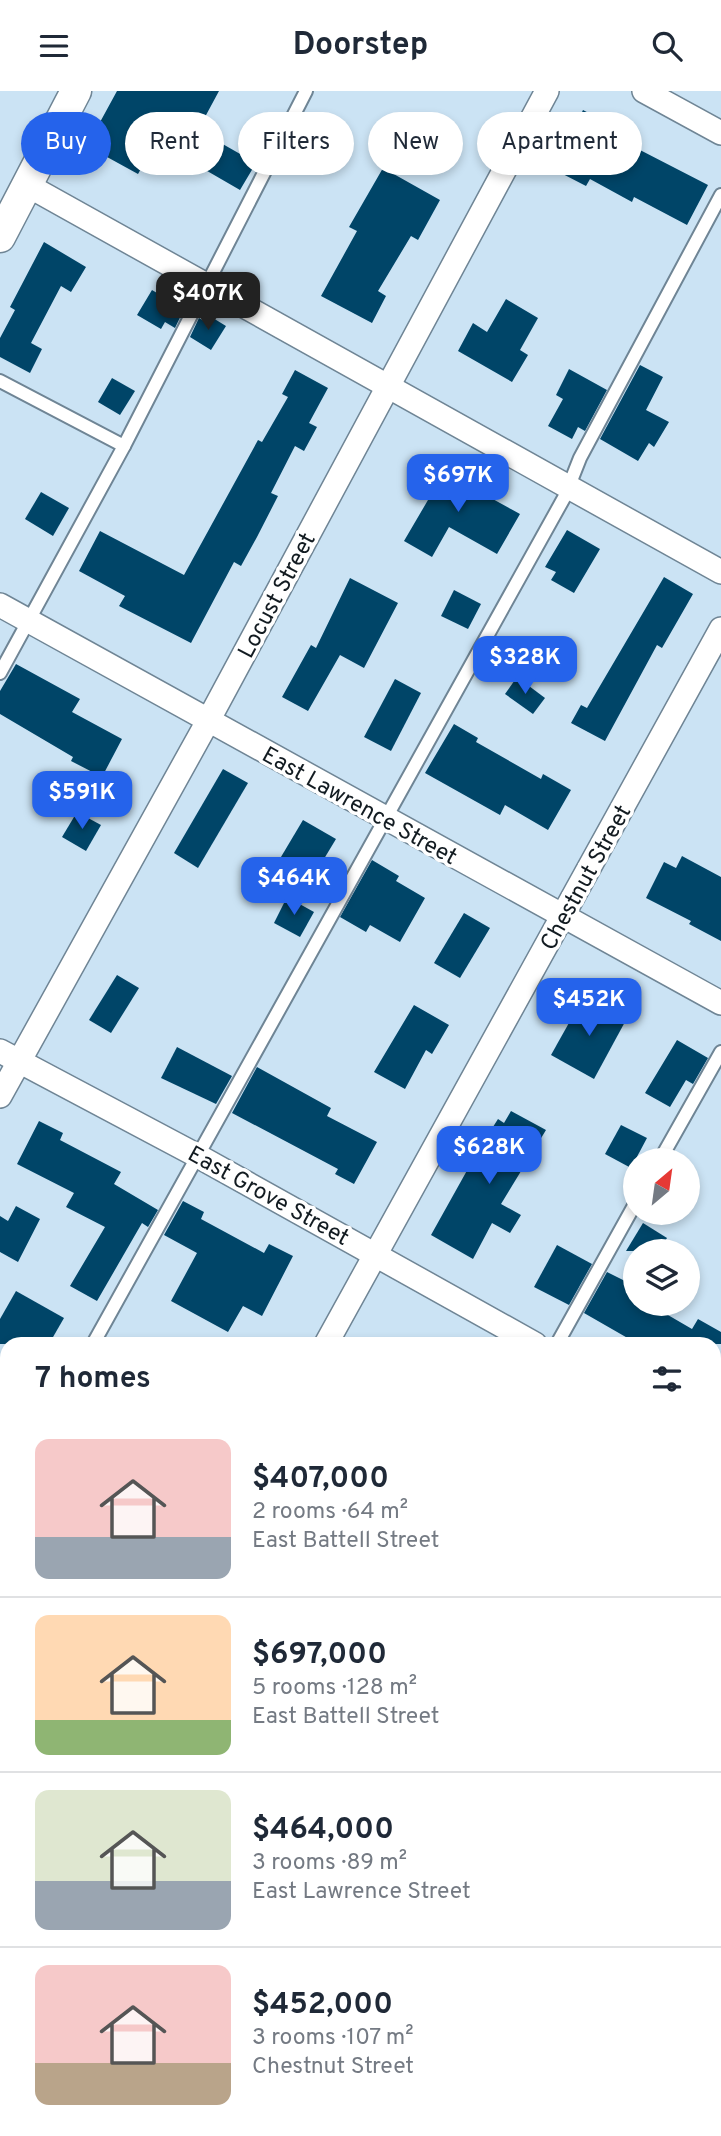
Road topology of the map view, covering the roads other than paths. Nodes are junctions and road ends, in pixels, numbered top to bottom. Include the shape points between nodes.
1 (76, 91) edge
2 (306, 91) edge
3 (547, 91) edge
4 (644, 91) edge
5 (721, 133) edge
6 (27, 185) junction
7 (721, 195) edge
8 (0, 237) edge
9 (208, 285) junction
10 (0, 381) edge
11 (389, 387) junction
12 (124, 446) junction
13 (568, 487) junction
14 (721, 572) edge
15 (0, 605) edge
16 (30, 621) junction
17 (721, 629) edge
18 (0, 673) edge
19 (208, 721) junction
20 (385, 819) junction
21 (563, 916) junction
22 (721, 1003) edge
23 (721, 1052) edge
24 (10, 1056) edge
25 (0, 1096) edge
26 (667, 1148) edge
27 (196, 1154) junction
28 (624, 1225) edge
29 (376, 1253) junction
30 (97, 1337) edge
31 (330, 1337) edge
32 (523, 1337) edge
33 (560, 1337) edge

1 - 6 street
2 - 9 lane
3 - 11 street, Locust Street
4 - 5 street
6 - 8 street
6 - 9 street
7 - 13 lane
9 - 11 street
9 - 12 lane
10 - 12 lane
11 - 13 street
11 - 19 street, Locust Street
12 - 16 lane
13 - 14 street
13 - 20 lane
15 - 16 street, East Lawrence Street
16 - 18 lane
16 - 19 street, East Lawrence Street
17 - 21 street, Chestnut Street
19 - 20 street, East Lawrence Street
19 - 24 street, Locust Street
20 - 21 street, East Lawrence Street
20 - 27 lane
21 - 22 street, East Lawrence Street
21 - 29 street, Chestnut Street
23 - 26 lane
24 - 25 street, Locust Street
24 - 27 street, East Grove Street
27 - 29 street, East Grove Street
27 - 30 lane
28 - 33 lane
29 - 31 street, Chestnut Street
29 - 32 street, East Grove Street

